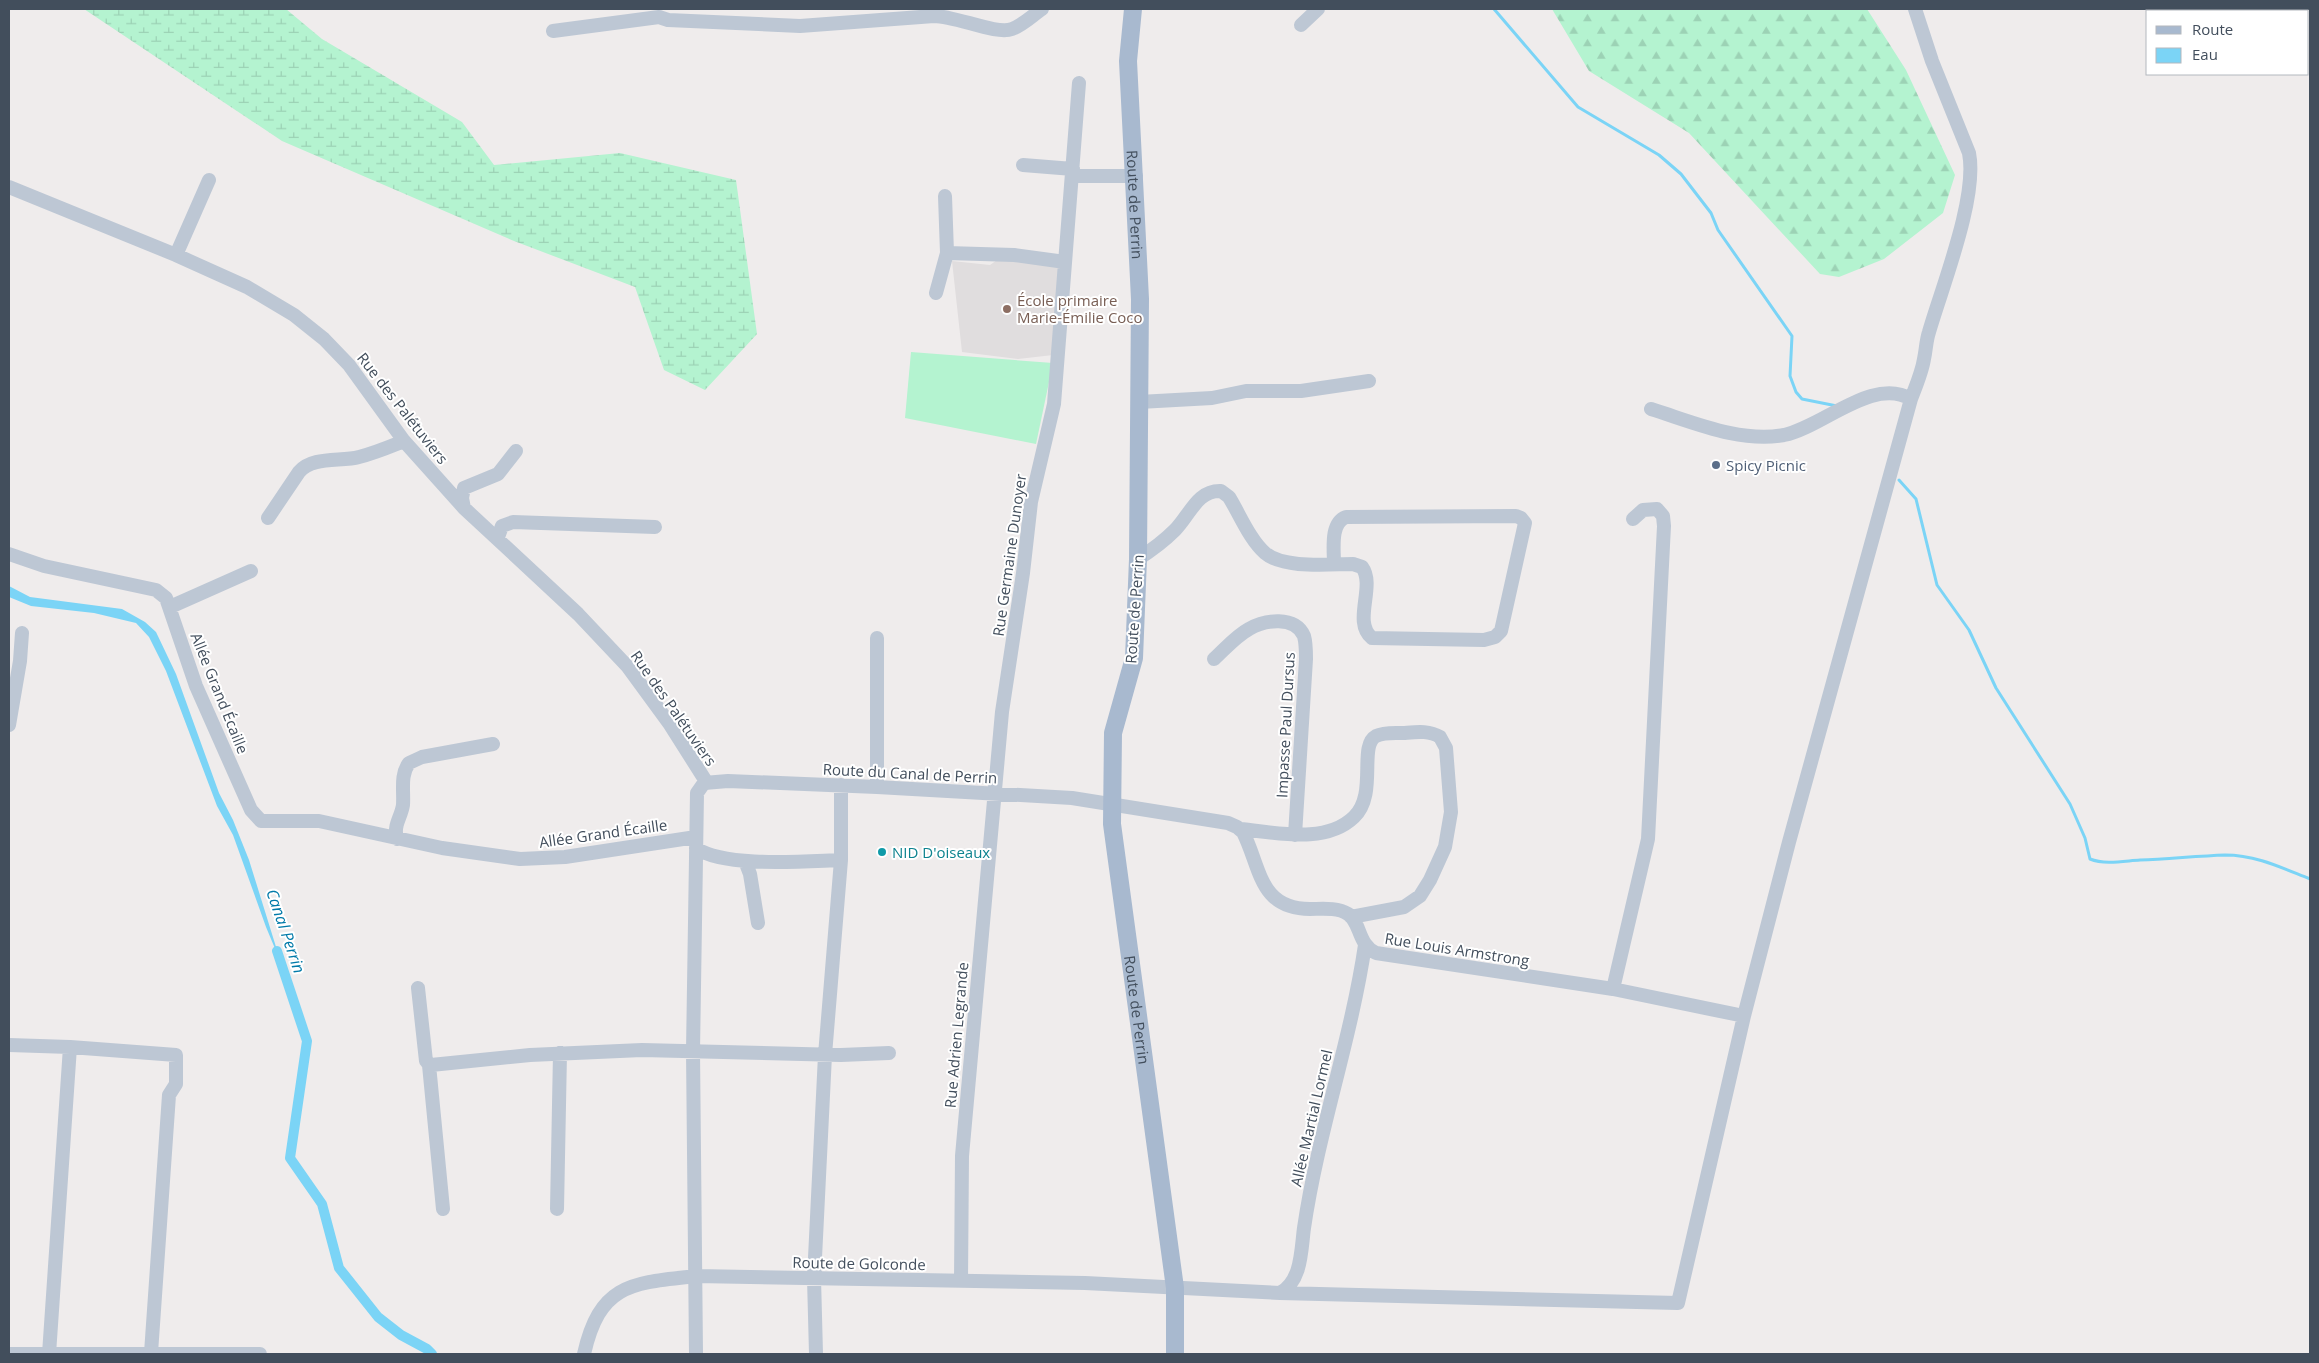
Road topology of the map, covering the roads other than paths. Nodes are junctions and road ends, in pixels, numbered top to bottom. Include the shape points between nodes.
1 (1042, 9) edge
2 (1133, 9) edge
3 (1318, 9) edge
4 (1915, 9) edge
5 (656, 13) edge
6 (1301, 26) dead end
7 (553, 31) dead end
8 (1079, 83) dead end
9 (1023, 165) dead end
10 (1073, 173) junction
11 (1136, 176) junction
12 (209, 180) dead end
13 (9, 187) edge
14 (944, 196) dead end
15 (947, 253) junction
16 (176, 255) junction
17 (1065, 262) junction
18 (936, 293) dead end
19 (1369, 381) dead end
20 (1911, 399) junction
21 (1138, 402) junction
22 (1651, 409) dead end
23 (404, 441) junction
24 (516, 451) dead end
25 (464, 508) junction
26 (268, 518) dead end
27 (1633, 519) dead end
28 (655, 527) dead end
29 (498, 537) junction
30 (9, 554) edge
31 (1138, 559) junction
32 (1334, 564) junction
33 (252, 571) dead end
34 (170, 607) junction
35 (22, 633) dead end
36 (877, 638) dead end
37 (1214, 659) dead end
38 (9, 725) edge
39 (493, 744) dead end
40 (707, 782) junction
41 (841, 785) junction
42 (877, 787) junction
43 (995, 793) junction
44 (1112, 806) junction
45 (1240, 829) junction
46 (1295, 835) junction
47 (397, 839) junction
48 (696, 842) junction
49 (745, 860) junction
50 (841, 860) junction
51 (1351, 917) junction
52 (758, 923) dead end
53 (1366, 945) junction
54 (418, 988) dead end
55 (1613, 989) junction
56 (1744, 1016) junction
57 (9, 1046) edge
58 (70, 1047) junction
59 (693, 1051) junction
60 (560, 1053) junction
61 (889, 1054) dead end
62 (826, 1055) junction
63 (429, 1065) junction
64 (443, 1209) dead end
65 (557, 1209) dead end
66 (696, 1276) junction
67 (814, 1278) junction
68 (961, 1281) junction
69 (1174, 1288) junction
70 (1280, 1293) junction
71 (151, 1353) junction
72 (9, 1354) edge
73 (49, 1354) edge
74 (260, 1354) edge
75 (584, 1354) edge
76 (696, 1354) edge
77 (816, 1354) edge
78 (1175, 1354) edge

1 - 5 street via 1019,26 1007,30 943,16 800,26 668,20
2 - 11 main road, Route de Perrin via 1128,61
3 - 6 street
4 - 20 street via 1971,168 1956,244
5 - 7 street
8 - 10 street, Rue Germaine Dunoyer
9 - 10 street
10 - 11 street
10 - 17 street, Rue Germaine Dunoyer
11 - 21 main road, Route de Perrin via 1140,299
12 - 16 street
13 - 16 street, Rue des Palétuviers
14 - 15 street
15 - 17 street via 1014,255
15 - 18 street
16 - 23 street, Rue des Palétuviers via 247,287 307,325 349,365
17 - 43 street, Rue Germaine Dunoyer via 1054,404 1031,502 1002,712
19 - 21 street via 1301,391 1246,390 1212,398
20 - 22 street via 1895,392 1874,395 1805,428 1764,437 1716,429
20 - 56 street
21 - 31 main road, Route de Perrin
23 - 25 street, Rue des Palétuviers
23 - 26 street via 359,457 304,466
24 - 25 street via 492,478 466,486 462,494
25 - 29 street, Rue des Palétuviers
27 - 55 street via 1643,510 1657,509 1663,516 1664,526 1651,815
28 - 29 street via 512,522 502,526
29 - 40 street, Rue des Palétuviers via 604,639 628,667
30 - 34 street, Allée Grand Écaille via 44,566 156,590 166,598
31 - 32 street via 1176,529 1201,498 1209,492 1218,491 1229,497 1265,553 1292,563
31 - 44 main road, Route de Perrin via 1134,658 1114,733
32 - 32 street via 1353,564 1364,570 1365,626 1372,638 1492,639 1502,626 1525,523 1516,516 1346,517 1336,527
33 - 34 street
34 - 47 street, Allée Grand Écaille via 196,686 257,818 267,822 318,821
35 - 38 street
36 - 42 street
37 - 46 street, Impasse Paul Dursus via 1248,629 1264,622 1287,622 1304,636 1306,659
39 - 47 street via 422,757 409,763 403,779
40 - 41 street, Route du Canal de Perrin
40 - 48 street via 697,793
41 - 42 street, Route du Canal de Perrin
41 - 50 street
42 - 43 street, Route du Canal de Perrin
43 - 44 street, Route du Canal de Perrin via 1072,798
43 - 68 street, Rue Adrien Legrande via 962,1156
44 - 45 street via 1228,823
44 - 69 main road, Route de Perrin via 1114,848
45 - 46 street
45 - 51 street via 1274,899 1294,908 1340,910
46 - 51 street via 1336,828 1361,810 1368,785 1368,745 1376,736 1423,732 1434,733 1442,739 1446,748 1451,812 1444,847 1430,880 1420,896 1404,907
47 - 48 street, Allée Grand Écaille via 486,855 546,859
48 - 49 street via 710,855
48 - 59 street
49 - 50 street
49 - 52 street
50 - 62 street
51 - 53 street, Rue Louis Armstrong
53 - 55 street, Rue Louis Armstrong via 1382,954
53 - 70 street, Allée Martial Lormel via 1312,1178 1298,1267 1291,1284
54 - 63 street via 423,1049
55 - 56 street, Rue Louis Armstrong
56 - 70 street, Route de Golconde via 1678,1303
57 - 58 street
58 - 71 street via 177,1056 176,1084 168,1095
58 - 73 street
59 - 60 street
59 - 62 street
59 - 66 street
60 - 63 street
60 - 65 street
61 - 62 street
62 - 67 street
63 - 64 street
66 - 67 street, Route de Golconde
66 - 75 street, Route de Golconde via 643,1283 613,1297 597,1314
66 - 76 street
67 - 68 street, Route de Golconde
67 - 77 street
68 - 69 street, Route de Golconde
69 - 70 street, Route de Golconde
69 - 78 main road, Route de Perrin
71 - 73 street
71 - 74 street
72 - 73 street

